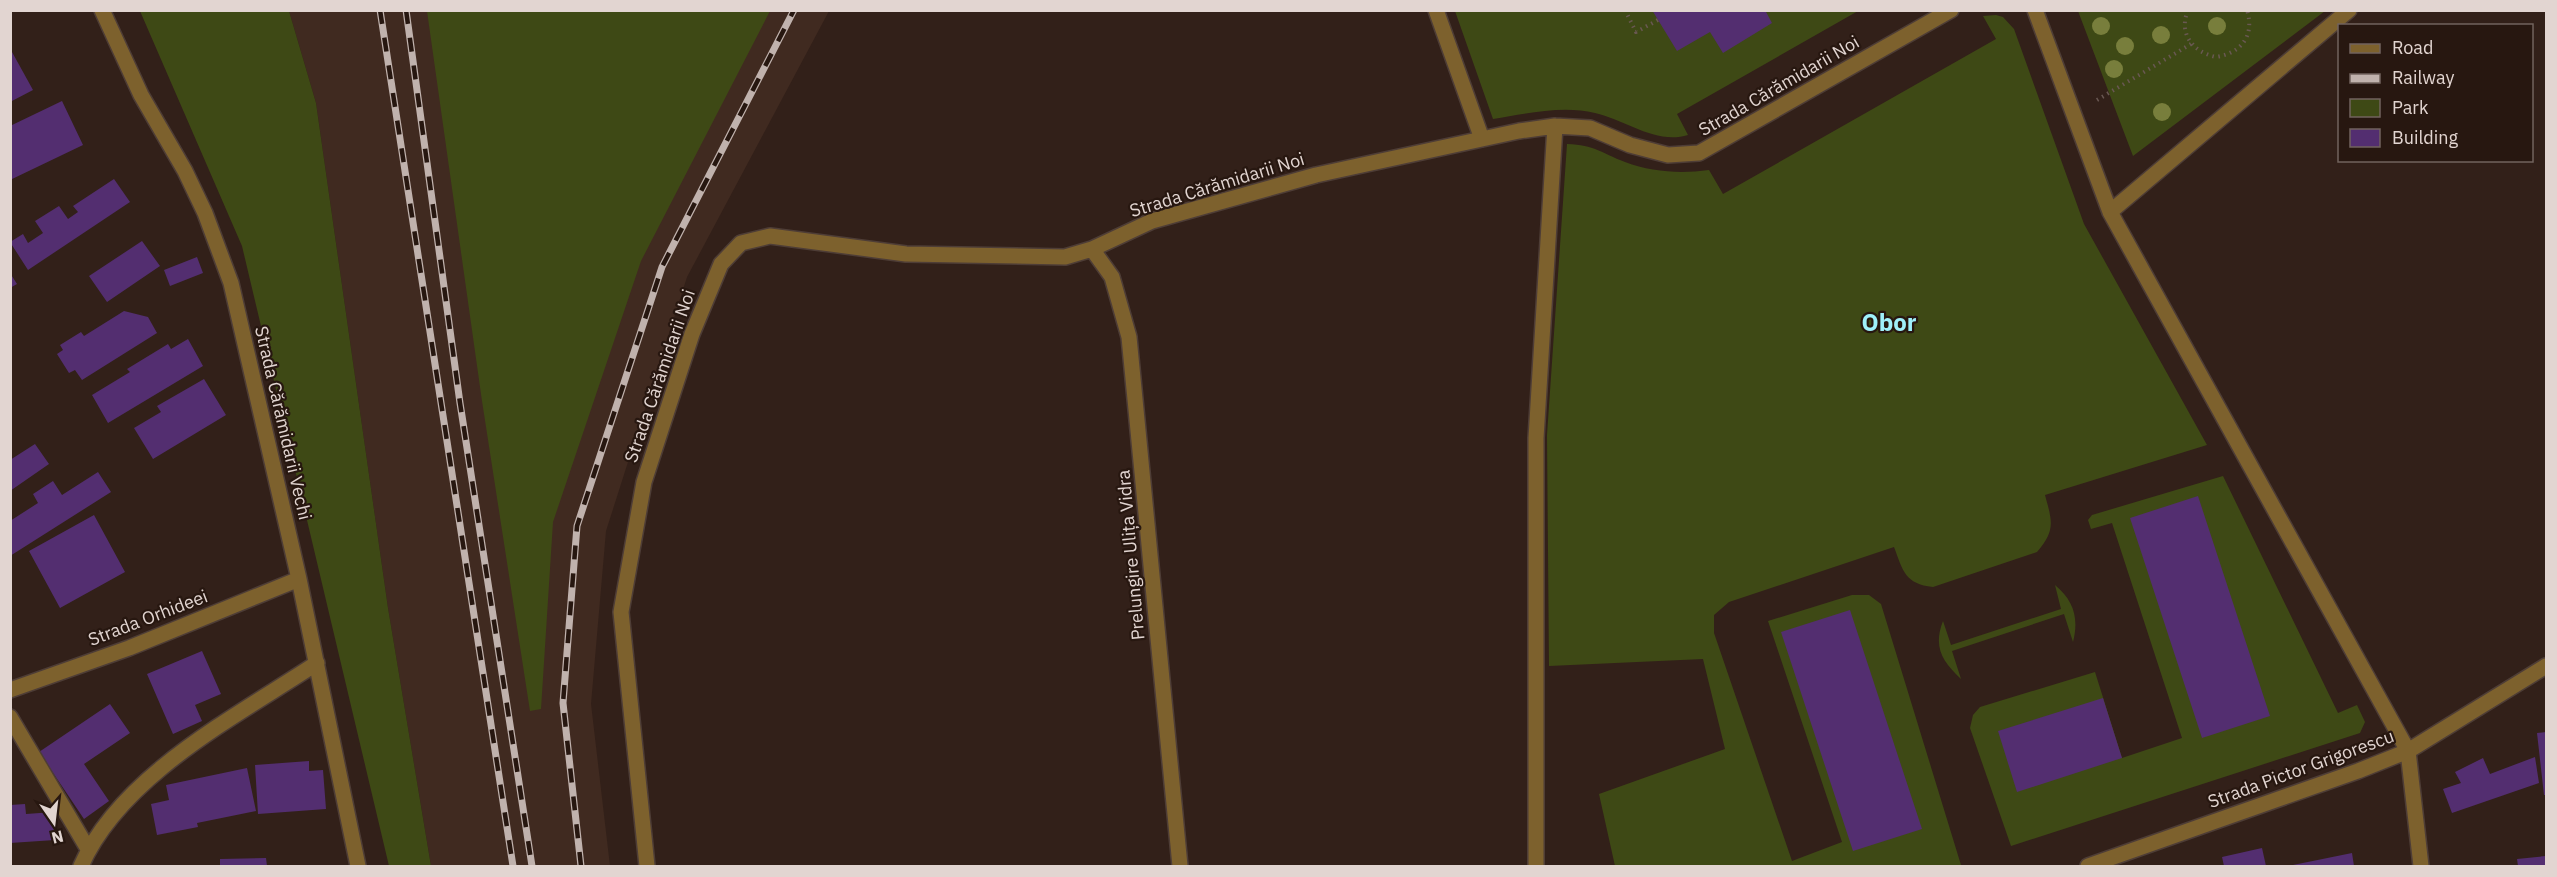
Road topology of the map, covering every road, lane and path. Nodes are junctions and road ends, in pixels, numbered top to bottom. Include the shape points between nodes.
1 (102, 10) edge
2 (1436, 10) edge
3 (1625, 10) edge
4 (1951, 10) edge
5 (2035, 10) edge
6 (2188, 10) edge
7 (2247, 10) edge
8 (2349, 10) edge
9 (1658, 20) dead end
10 (2191, 44) junction
11 (2074, 115) junction
12 (1554, 126) junction
13 (1482, 139) junction
14 (2110, 212) junction
15 (1092, 249) junction
16 (299, 579) junction
17 (317, 663) junction
18 (2547, 666) edge
19 (10, 690) edge
20 (10, 717) edge
21 (2408, 751) junction
22 (88, 849) junction
23 (81, 867) edge
24 (358, 867) edge
25 (647, 867) edge
26 (1180, 867) edge
27 (1536, 867) edge
28 (2088, 867) edge
29 (2421, 867) edge

1 - 16 street, Strada Cărămidarii Vechi via 141,95 185,171 218,246 240,320
2 - 13 street
3 - 9 path via 1636,32
4 - 12 street, Strada Cărămidarii Noi via 1699,153 1668,155 1590,128
5 - 11 street
6 - 10 path via 2185,29
7 - 10 path via 2249,31 2238,50 2216,57 2205,55
8 - 14 street
10 - 11 path
11 - 14 street
12 - 13 street, Strada Cărămidarii Noi
12 - 27 street via 1536,438
13 - 15 street, Strada Cărămidarii Noi via 1316,175 1162,218
14 - 21 street
15 - 25 street, Strada Cărămidarii Noi via 1065,257 906,254 770,236 741,243 722,264 692,334 644,482 621,612
15 - 26 street, Prelungire Ulița Vidra via 1112,277 1130,337
16 - 17 street, Strada Cărămidarii Vechi
16 - 19 street, Strada Orhideei via 129,648
17 - 22 street via 166,765 123,805
17 - 24 street, Strada Cărămidarii Vechi
18 - 21 street, Strada Pictor Grigorescu
20 - 22 street
21 - 28 street, Strada Pictor Grigorescu
21 - 29 street
22 - 23 street

